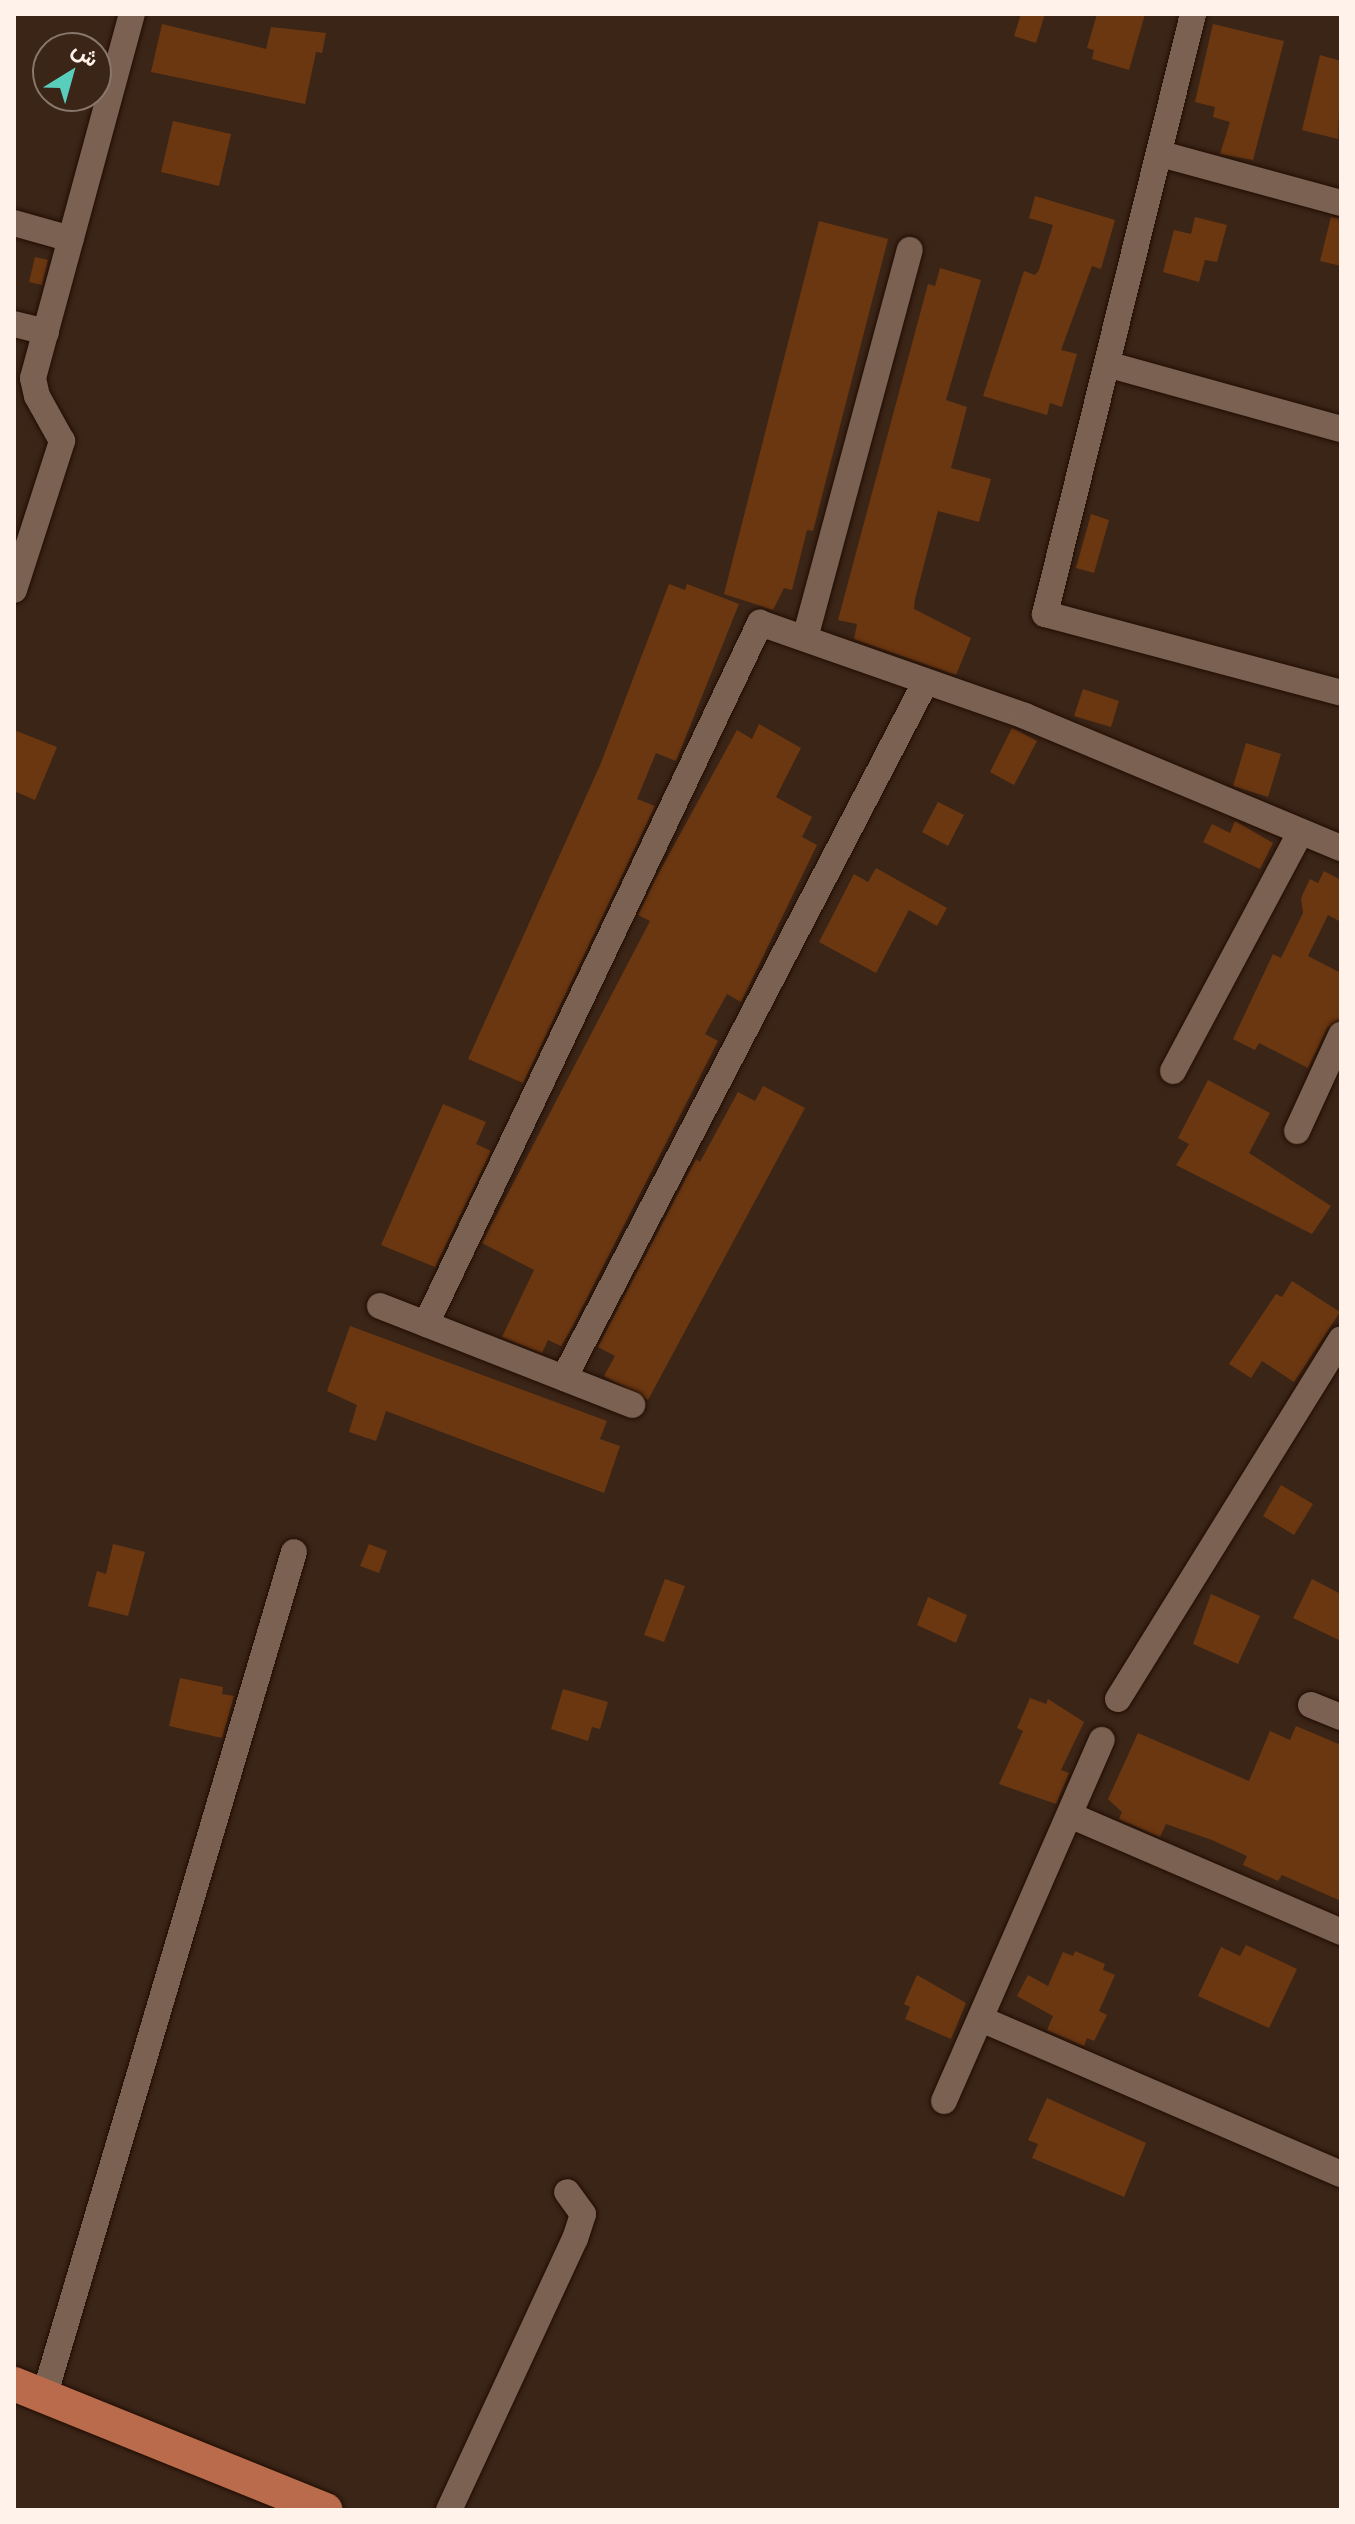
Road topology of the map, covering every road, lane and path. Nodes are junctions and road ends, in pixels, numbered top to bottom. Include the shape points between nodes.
1 (132, 14) edge
2 (1193, 14) edge
3 (1161, 154) junction
4 (1341, 203) edge
5 (14, 223) edge
6 (71, 239) junction
7 (910, 250) dead end
8 (14, 324) edge
9 (46, 332) junction
10 (1110, 365) junction
11 (1341, 429) edge
12 (14, 590) edge
13 (805, 638) junction
14 (926, 681) junction
15 (1341, 693) edge
16 (1300, 833) junction
17 (1341, 848) edge
18 (1341, 1035) edge
19 (1173, 1071) dead end
20 (1297, 1131) dead end
21 (380, 1306) dead end
22 (426, 1324) junction
23 (1341, 1339) edge
24 (564, 1378) junction
25 (632, 1405) dead end
26 (294, 1552) dead end
27 (1118, 1699) dead end
28 (1311, 1705) dead end
29 (1341, 1717) edge
30 (1102, 1740) dead end
31 (1072, 1816) junction
32 (1341, 1932) edge
33 (981, 2019) junction
34 (944, 2101) dead end
35 (1341, 2174) edge
36 (567, 2192) dead end
37 (29, 2391) edge
38 (326, 2510) edge
39 (449, 2510) edge

1 - 6 street
2 - 3 street
3 - 4 street
3 - 10 street
5 - 6 street
6 - 9 street
7 - 13 street
8 - 9 street
9 - 12 street via 33,378 62,441
10 - 11 street
10 - 15 street via 1045,614
13 - 14 street
13 - 22 street via 760,623
14 - 16 street via 1025,716
14 - 24 street
16 - 17 street
16 - 19 street
18 - 20 street
21 - 22 street
22 - 24 street
23 - 27 street
24 - 25 street
26 - 37 street
28 - 29 street
30 - 31 street
31 - 32 street
31 - 33 street
33 - 34 street
33 - 35 street
36 - 39 street via 583,2214 575,2239
37 - 38 main road

